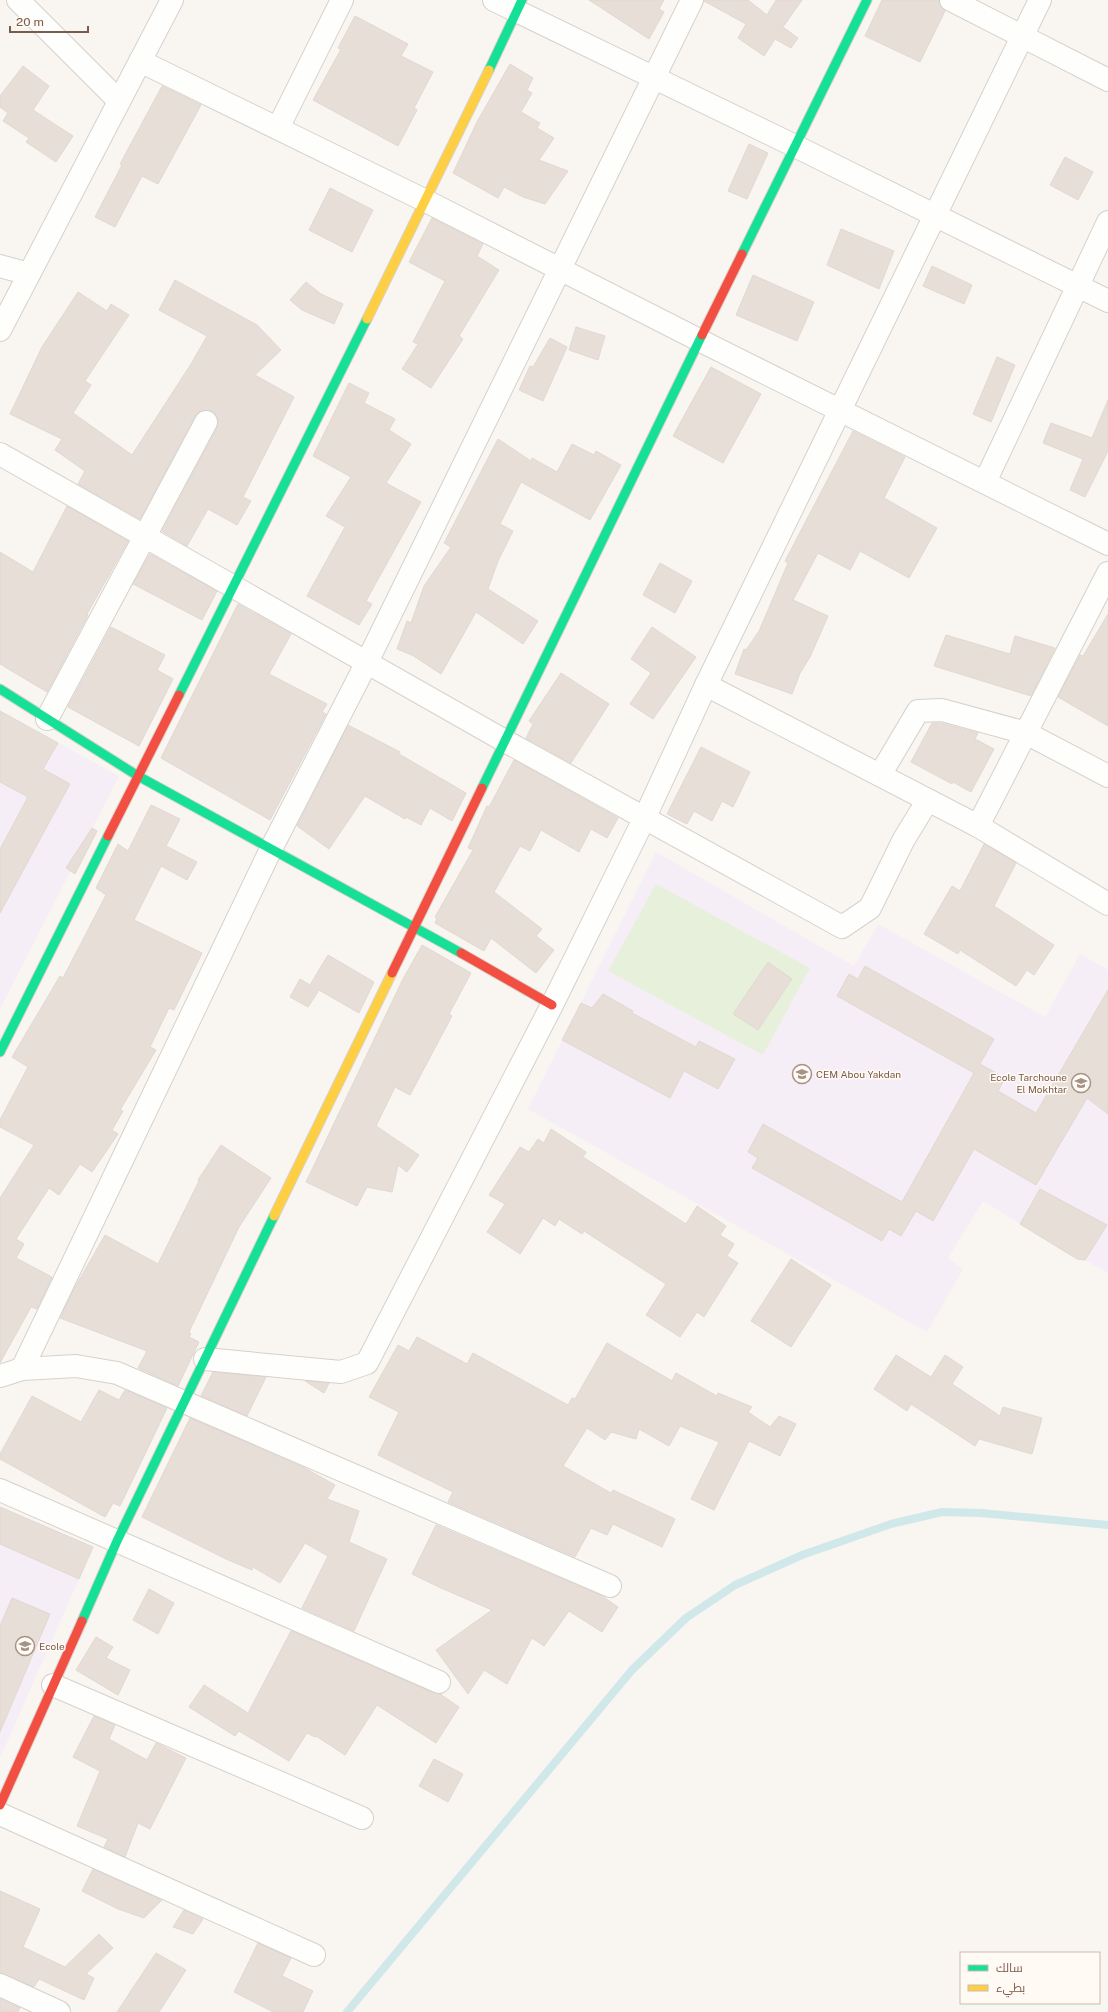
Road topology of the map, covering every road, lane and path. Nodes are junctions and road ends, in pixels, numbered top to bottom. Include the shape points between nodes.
1 (18, 0) edge
2 (172, 0) edge
3 (342, 0) edge
4 (494, 0) edge
5 (692, 0) edge
6 (867, 0) edge
7 (951, 0) edge
8 (1040, 0) edge
9 (520, 6) edge
10 (1022, 36) junction
11 (140, 61) junction
12 (654, 78) junction
13 (1108, 80) edge
14 (119, 101) junction
15 (278, 128) junction
16 (795, 146) junction
17 (426, 201) junction
18 (934, 216) junction
19 (1108, 222) edge
20 (0, 266) edge
21 (560, 270) junction
22 (29, 274) junction
23 (1078, 286) junction
24 (1108, 301) edge
25 (0, 330) edge
26 (699, 340) junction
27 (840, 410) junction
28 (206, 422) dead end
29 (0, 454) edge
30 (985, 482) junction
31 (145, 536) junction
32 (1108, 544) edge
33 (1108, 573) edge
34 (233, 585) junction
35 (367, 662) junction
36 (706, 686) junction
37 (0, 689) edge
38 (47, 719) junction
39 (1026, 733) junction
40 (504, 741) junction
41 (880, 775) junction
42 (138, 776) junction
43 (1108, 776) edge
44 (928, 800) junction
45 (645, 817) junction
46 (978, 826) junction
47 (271, 849) junction
48 (1108, 904) edge
49 (414, 926) junction
50 (552, 1006) junction
51 (0, 1052) edge
52 (205, 1359) junction
53 (22, 1369) junction
54 (0, 1376) edge
55 (185, 1401) junction
56 (0, 1490) edge
57 (117, 1541) junction
58 (610, 1586) dead end
59 (440, 1682) dead end
60 (54, 1685) junction
61 (0, 1805) edge
62 (0, 1814) edge
63 (362, 1818) dead end
64 (314, 1955) dead end
65 (0, 1985) edge
66 (58, 2012) edge

1 - 14 street
2 - 11 street
3 - 15 street
4 - 9 street
5 - 12 street
6 - 16 street
7 - 10 street
8 - 10 street
9 - 12 street
9 - 17 street
10 - 13 street
10 - 18 street
11 - 14 street
11 - 15 street
12 - 16 street
12 - 21 street
14 - 22 street
15 - 17 street
16 - 18 street
16 - 26 street
17 - 21 street
17 - 34 street
18 - 23 street
18 - 27 street
19 - 23 street
20 - 22 street
21 - 26 street
21 - 35 street
22 - 25 street
23 - 24 street
23 - 30 street
26 - 27 street
26 - 40 street
27 - 30 street
27 - 36 street
28 - 31 street
29 - 31 street
30 - 32 street
31 - 34 street
31 - 38 street
33 - 39 street
34 - 35 street
34 - 42 street
35 - 40 street
35 - 47 street
36 - 41 street
36 - 45 street
37 - 38 street
38 - 42 street
39 - 41 street via 942,710 918,711
39 - 43 street
39 - 46 street
40 - 45 street
40 - 49 street
41 - 44 street
42 - 47 street
42 - 51 street
44 - 45 street via 904,839 870,908 842,927
44 - 46 street
45 - 50 street
46 - 48 street
47 - 49 street
47 - 53 street
49 - 50 street
49 - 52 street
50 - 52 street via 367,1363 341,1372
52 - 55 street
53 - 54 street
53 - 55 street via 76,1366 117,1373
55 - 57 street
55 - 58 street
56 - 57 street
57 - 59 street
57 - 60 street
60 - 61 street
60 - 63 street
62 - 64 street
65 - 66 street

